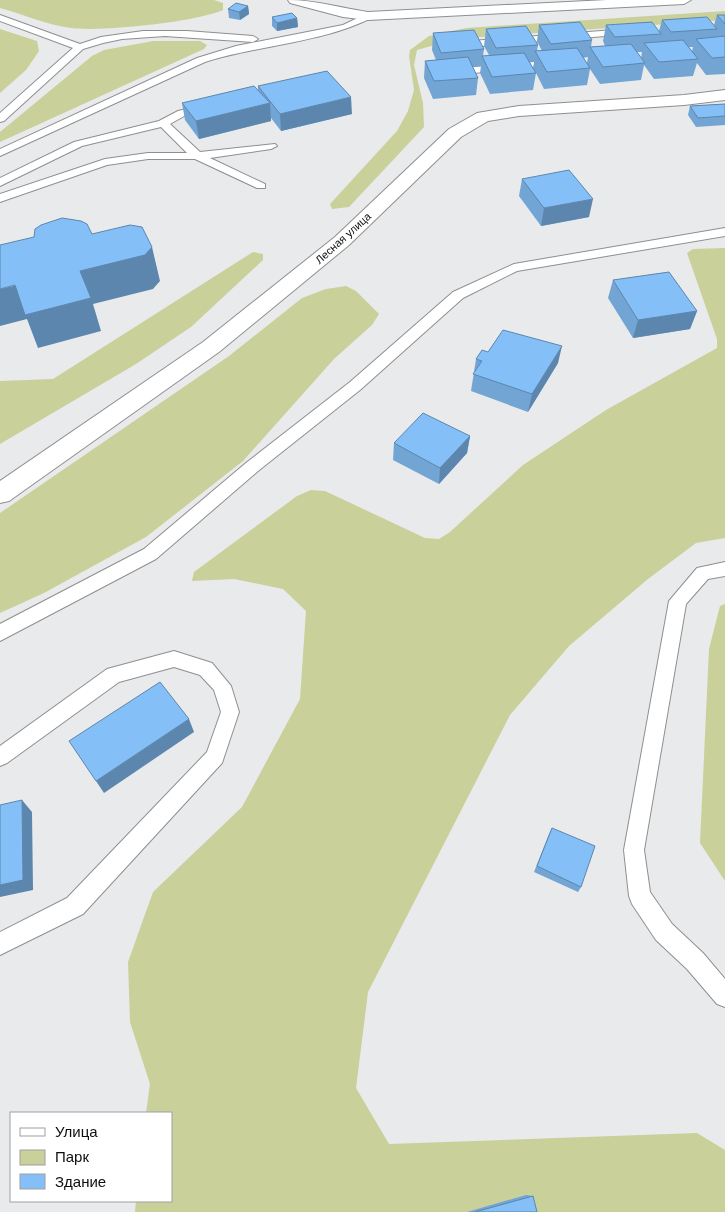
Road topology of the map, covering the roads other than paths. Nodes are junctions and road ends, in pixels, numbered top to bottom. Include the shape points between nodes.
1 (295, 0) edge
2 (416, 0) edge
3 (684, 0) edge
4 (368, 16) junction
5 (0, 18) edge
6 (636, 31) edge
7 (271, 41) junction
8 (448, 46) edge
9 (80, 47) junction
10 (566, 62) edge
11 (437, 73) edge
12 (725, 95) edge
13 (218, 105) edge
14 (0, 118) edge
15 (163, 123) junction
16 (271, 146) dead end
17 (0, 153) edge
18 (197, 156) junction
19 (0, 182) edge
20 (260, 186) dead end
21 (0, 198) edge
22 (725, 232) edge
23 (0, 494) edge
24 (725, 569) edge
25 (0, 633) edge
26 (0, 757) edge
27 (0, 944) edge
28 (725, 996) edge

1 - 4 main road
2 - 4 main road
3 - 4 main road
4 - 7 lane via 346,27
5 - 9 lane
6 - 8 lane
7 - 9 lane via 153,34 111,36
7 - 17 lane via 201,60
9 - 14 lane
10 - 11 lane
12 - 23 main road, Лесная улица via 519,111 483,117 455,132 342,240 210,347
13 - 15 lane via 182,113
15 - 18 lane
15 - 19 lane via 78,144
16 - 18 lane
18 - 20 lane
18 - 21 lane via 148,156 105,162
22 - 25 lane via 514,268 458,295 355,386 252,467 150,554
24 - 28 lane via 703,573 678,601 634,850 640,896 664,932
26 - 27 lane via 114,675 174,659 206,669 222,686 230,712 215,757 75,906

